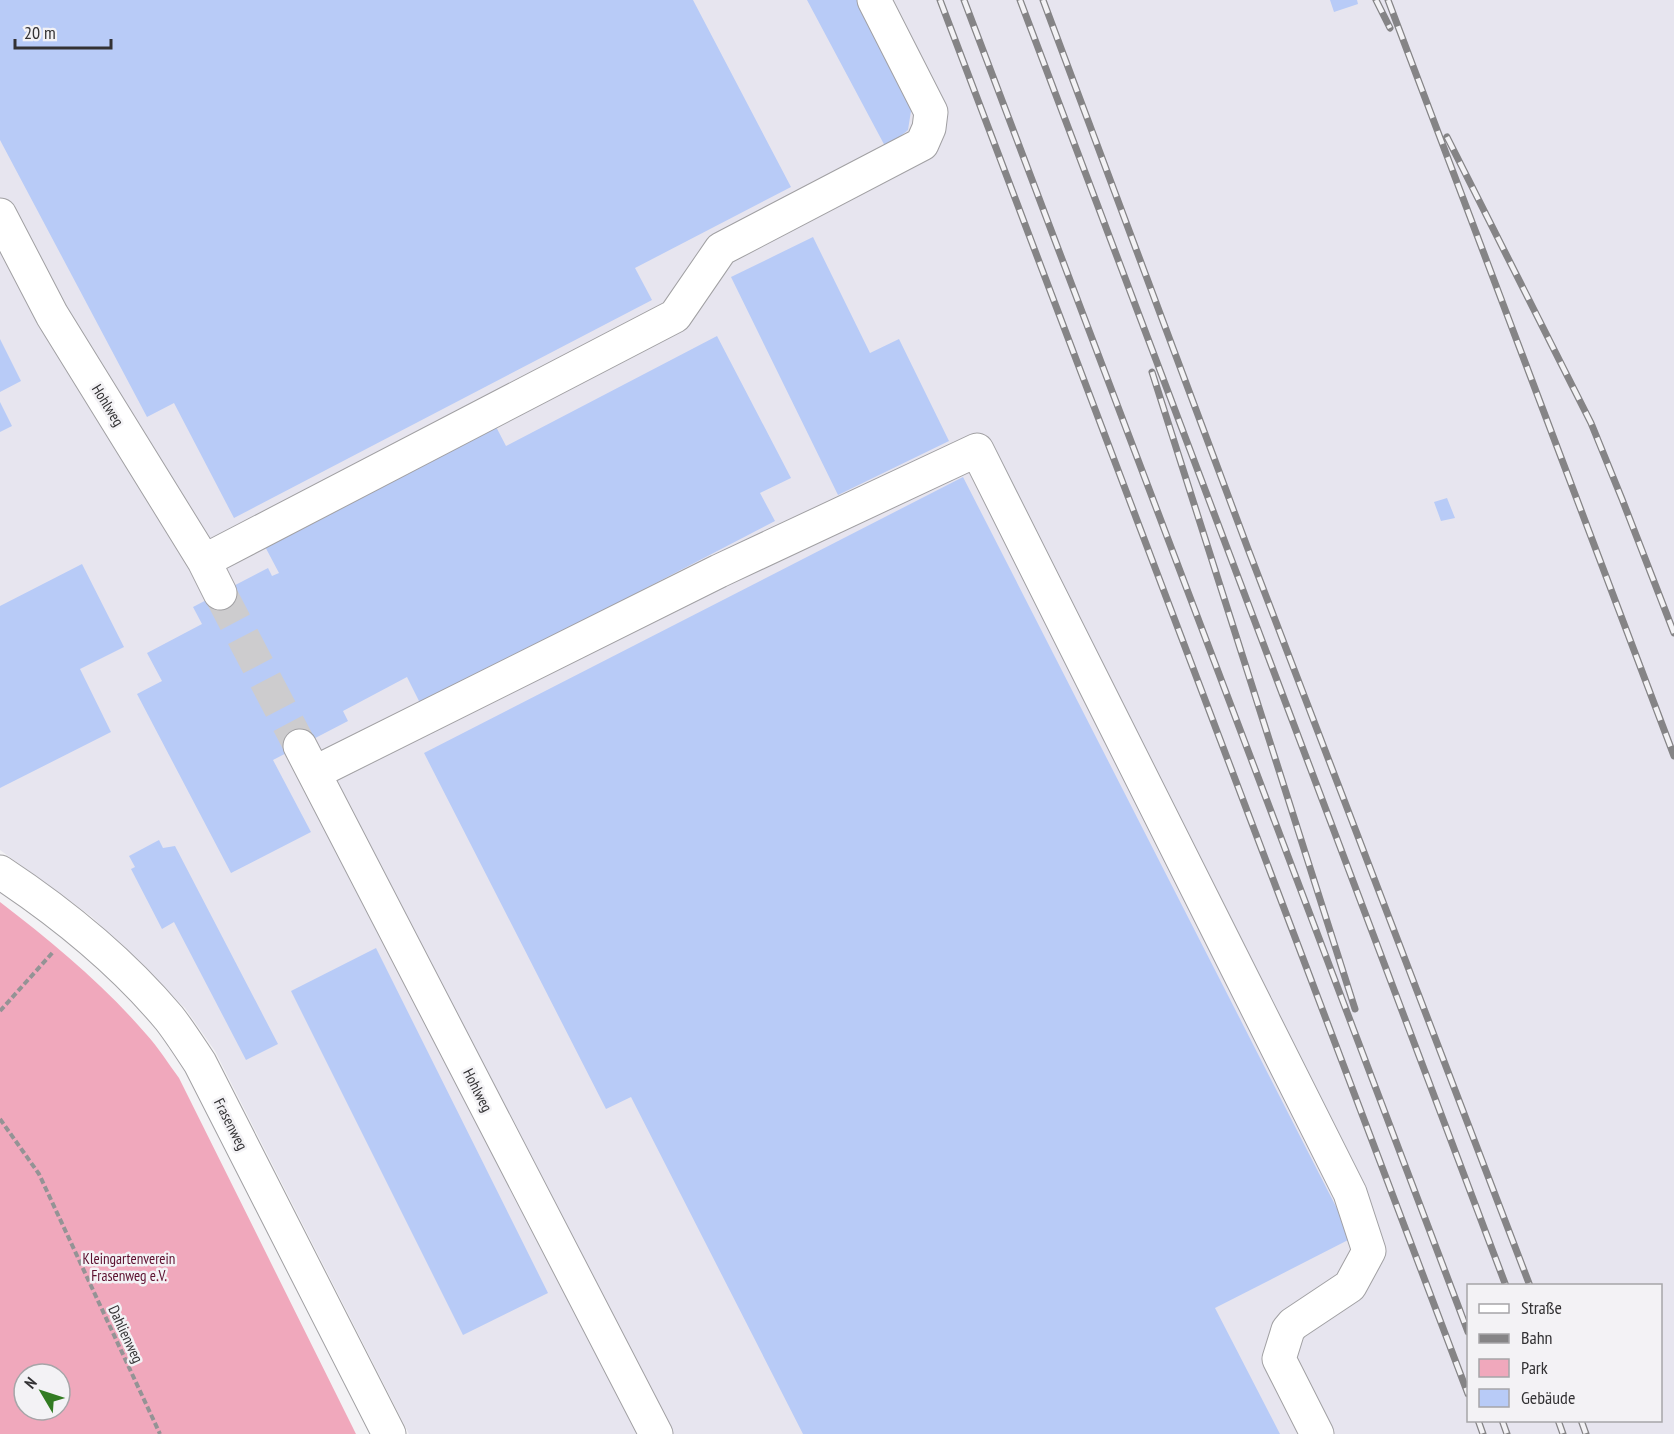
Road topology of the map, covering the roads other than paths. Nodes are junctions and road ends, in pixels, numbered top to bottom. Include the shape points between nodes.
1 (874, 0) edge
2 (0, 215) edge
3 (204, 561) junction
4 (220, 593) tunnel mouth
5 (0, 872) edge
6 (389, 1434) edge
7 (656, 1434) edge
8 (1317, 1434) edge

1 - 3 street via 931,112 922,144 721,249 675,316
2 - 3 street, Hohlweg via 52,315
3 - 4 street, Hohlweg
5 - 6 street, Frasenweg via 76,927 170,1019 200,1063
7 - 8 street, Hohlweg via 307,760 977,450 1350,1192 1369,1251 1350,1286 1293,1324 1279,1359

